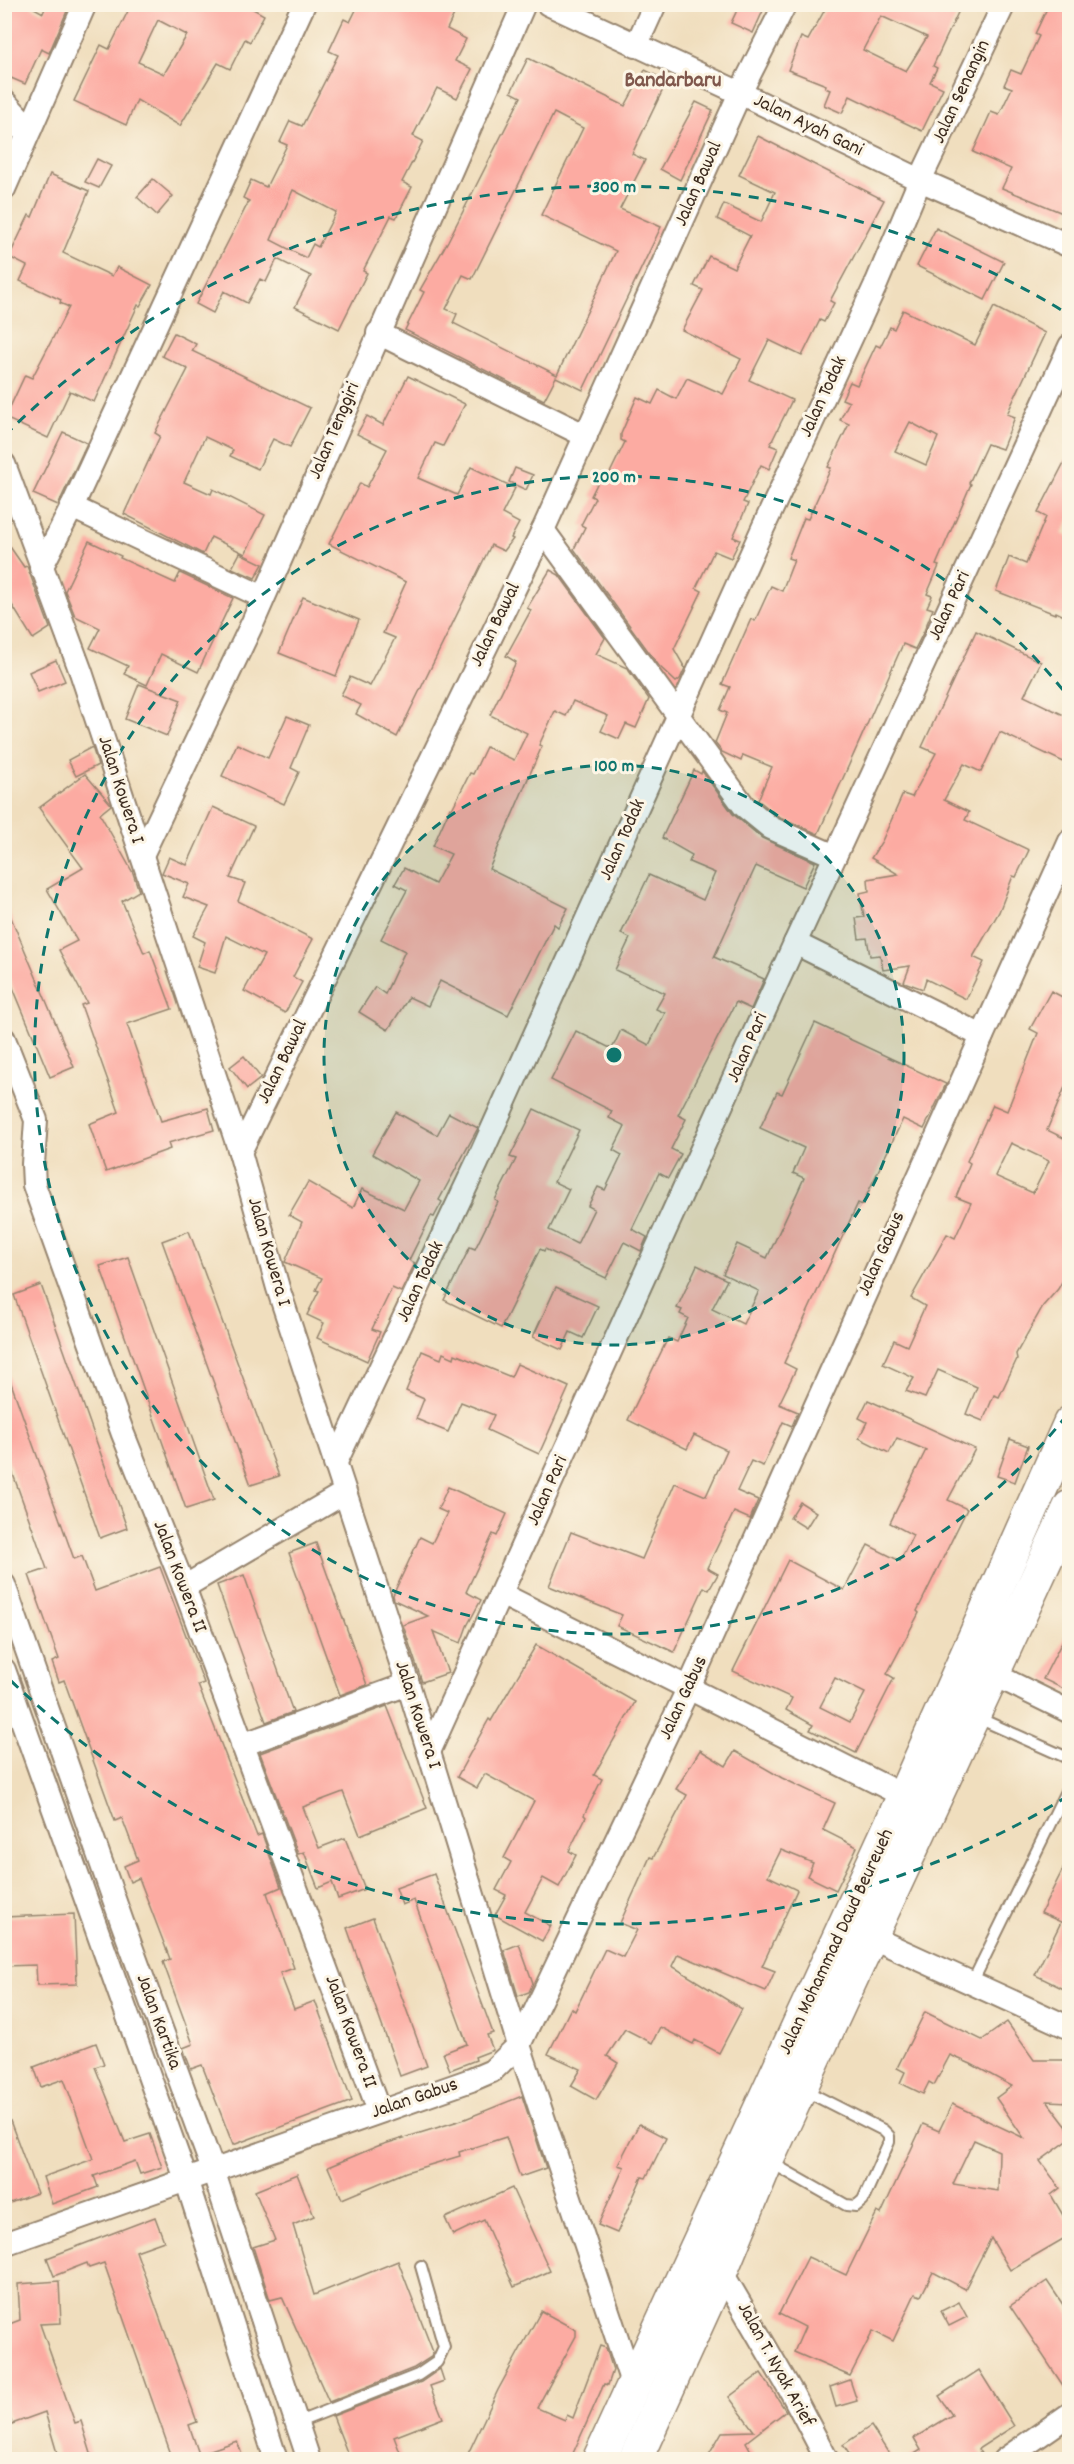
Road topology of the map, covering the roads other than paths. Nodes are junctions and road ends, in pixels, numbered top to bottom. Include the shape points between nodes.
1 (85, 4) edge
2 (304, 4) edge
3 (524, 4) edge
4 (548, 4) edge
5 (654, 4) edge
6 (785, 4) edge
7 (1004, 4) edge
8 (636, 46) junction
9 (740, 93) junction
10 (4, 101) edge
11 (4, 129) edge
12 (29, 133) junction
13 (921, 180) junction
14 (4, 189) edge
15 (1070, 246) edge
16 (378, 333) junction
17 (1070, 346) edge
18 (586, 436) junction
19 (4, 464) edge
20 (72, 507) junction
21 (543, 530) junction
22 (41, 568) junction
23 (263, 597) junction
24 (680, 715) junction
25 (1070, 841) edge
26 (142, 855) junction
27 (835, 856) junction
28 (795, 944) junction
29 (982, 1036) junction
30 (4, 1039) edge
31 (240, 1152) junction
32 (1070, 1423) edge
33 (335, 1464) junction
34 (344, 1493) junction
35 (1070, 1507) edge
36 (4, 1585) edge
37 (184, 1587) junction
38 (501, 1594) junction
39 (12, 1631) edge
40 (4, 1670) edge
41 (993, 1674) junction
42 (408, 1684) junction
43 (689, 1687) junction
44 (1070, 1712) edge
45 (973, 1716) junction
46 (242, 1745) junction
47 (429, 1752) junction
48 (1070, 1759) edge
49 (1070, 1783) edge
50 (904, 1797) junction
51 (122, 1922) junction
52 (96, 1929) junction
53 (871, 1937) junction
54 (972, 1983) junction
55 (1070, 2028) edge
56 (519, 2045) junction
57 (801, 2089) junction
58 (379, 2111) junction
59 (767, 2160) junction
60 (213, 2170) junction
61 (186, 2180) junction
62 (4, 2244) edge
63 (421, 2266) dead end
64 (721, 2271) junction
65 (633, 2386) junction
66 (1070, 2414) edge
67 (296, 2423) junction
68 (276, 2460) edge
69 (309, 2460) edge
70 (600, 2460) edge
71 (635, 2460) edge
72 (827, 2460) edge
73 (1004, 2460) edge

1 - 12 street
2 - 20 street
3 - 16 street, Jalan Tenggiri
4 - 8 street, Jalan Ayah Gani
5 - 8 street
6 - 9 street, Jalan Bawal
7 - 13 street, Jalan Senangin
8 - 9 street, Jalan Ayah Gani
9 - 13 street, Jalan Ayah Gani
9 - 18 street, Jalan Bawal
10 - 12 street
11 - 12 lane
12 - 14 street
13 - 15 street, Jalan Ayah Gani
13 - 24 street, Jalan Todak
16 - 18 street
16 - 23 street, Jalan Tenggiri
17 - 27 street, Jalan Pari
18 - 21 street, Jalan Bawal
19 - 22 street, Jalan Kowera I
20 - 22 street
20 - 23 street
21 - 24 street
21 - 31 street, Jalan Bawal
22 - 26 street, Jalan Kowera I via 81,672
23 - 26 street, Jalan Tenggiri
24 - 27 street via 750,812 771,828
24 - 33 street, Jalan Todak via 472,1174
25 - 29 street, Jalan Gabus
26 - 31 street, Jalan Kowera I
27 - 28 street, Jalan Pari
28 - 29 street
28 - 38 street, Jalan Pari
29 - 43 street, Jalan Gabus
30 - 37 street, Jalan Kowera II via 36,1120 34,1185 123,1434
31 - 33 street, Jalan Kowera I via 278,1288
32 - 50 highway, Jalan Mohammad Daud Beureueh
33 - 34 street, Jalan Kowera I
34 - 37 street
34 - 42 street, Jalan Kowera I
35 - 41 highway, Jalan Mohammad Daud Beureueh
36 - 39 street, Jalan Kartika
37 - 46 street, Jalan Kowera II
38 - 43 street
38 - 47 street, Jalan Pari
39 - 51 street, Jalan Kartika
40 - 52 street, Jalan Kartika
41 - 44 street
41 - 45 highway, Jalan Mohammad Daud Beureueh
42 - 46 street
42 - 47 street, Jalan Kowera I
43 - 50 street
43 - 56 street, Jalan Gabus
45 - 48 lane
45 - 53 highway, Jalan Mohammad Daud Beureueh
46 - 58 street, Jalan Kowera II
47 - 56 street, Jalan Kowera I
49 - 54 lane
50 - 65 highway, Jalan Mohammad Daud Beureueh
51 - 52 street
51 - 60 street, Jalan Kartika
52 - 61 street, Jalan Kartika
53 - 54 street
53 - 57 highway, Jalan Mohammad Daud Beureueh
54 - 55 street
56 - 58 street, Jalan Gabus via 492,2071
56 - 65 street, Jalan Kowera I
57 - 59 highway, Jalan Mohammad Daud Beureueh
57 - 59 lane via 889,2136 863,2200 856,2206 846,2205
58 - 60 street, Jalan Gabus
59 - 64 highway, Jalan Mohammad Daud Beureueh
60 - 61 street, Jalan Gabus
60 - 67 street, Jalan Kartika
61 - 62 street, Jalan Gabus
61 - 68 street, Jalan Kartika
63 - 67 lane via 444,2347 437,2362 418,2375
64 - 71 highway, Jalan Mohammad Daud Beureueh
64 - 72 street, Jalan T. Nyak Arief
65 - 70 highway, Jalan Mohammad Daud Beureueh
66 - 73 street
67 - 69 street, Jalan Kartika

